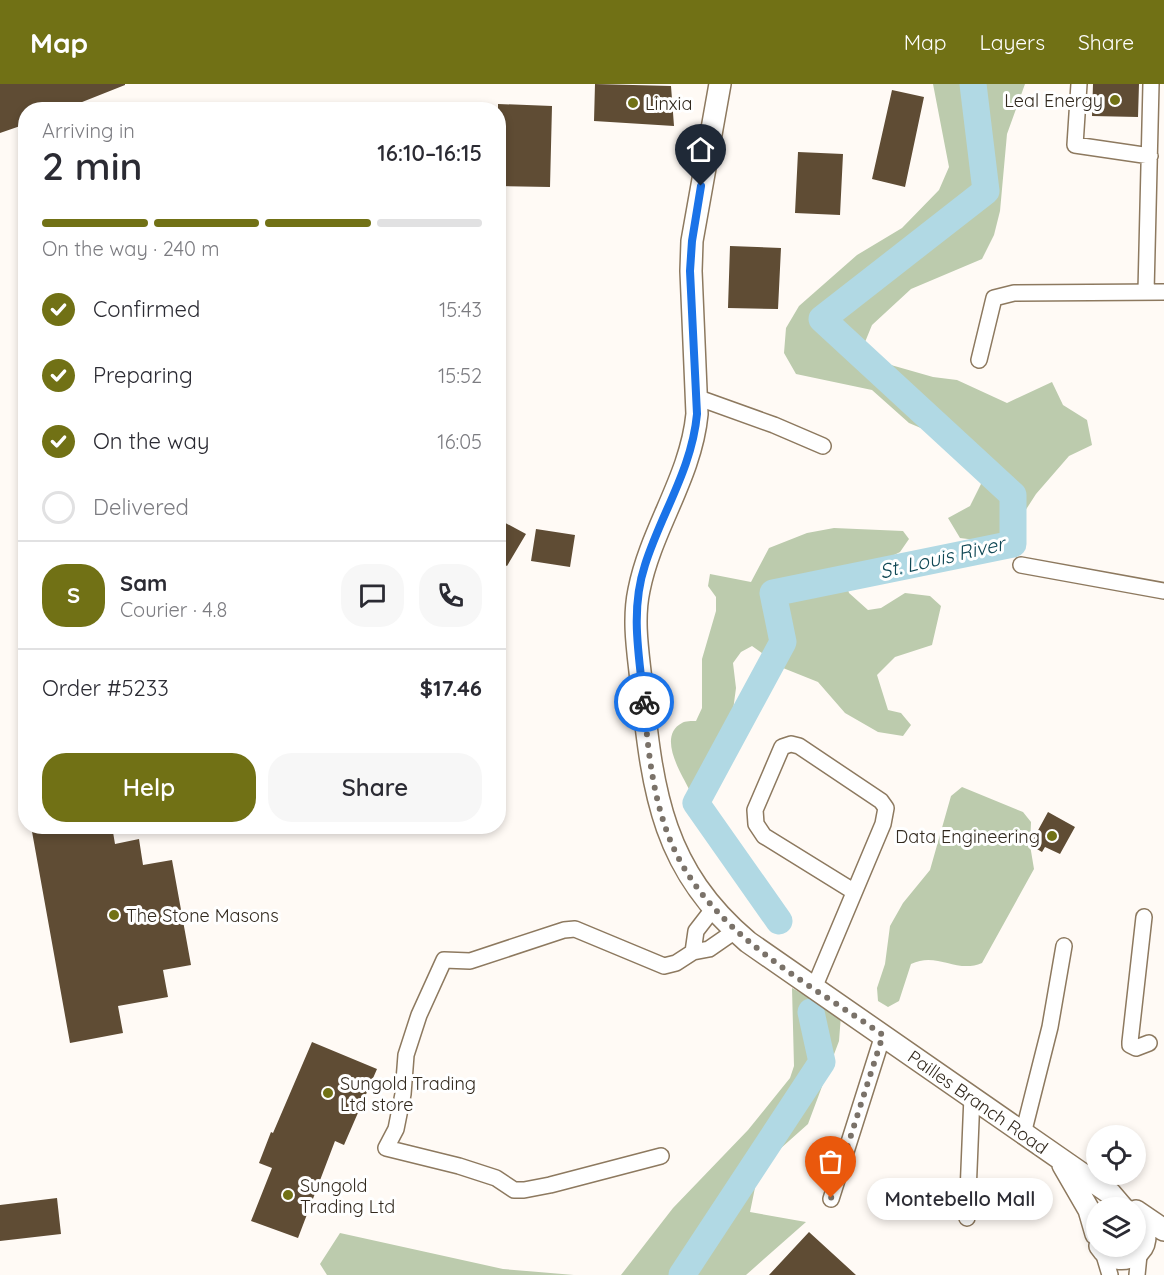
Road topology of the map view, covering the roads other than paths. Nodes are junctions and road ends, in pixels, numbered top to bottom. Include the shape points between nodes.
1 (720, 84) edge
2 (1079, 84) edge
3 (1151, 84) edge
4 (1150, 156) junction
5 (1146, 292) junction
6 (1164, 292) edge
7 (979, 360) dead end
8 (696, 398) junction
9 (823, 446) dead end
10 (1021, 565) dead end
11 (1164, 591) edge
12 (853, 891) junction
13 (713, 909) junction
14 (1144, 917) dead end
15 (735, 931) junction
16 (1064, 946) dead end
17 (693, 952) junction
18 (814, 988) junction
19 (883, 1035) junction
20 (1149, 1043) dead end
21 (972, 1096) junction
22 (1023, 1134) junction
23 (661, 1156) dead end
24 (1061, 1161) junction
25 (1111, 1197) edge
26 (831, 1198) dead end
27 (1086, 1205) edge
28 (967, 1218) dead end
29 (1146, 1221) edge
30 (1164, 1231) edge
31 (1146, 1258) edge
32 (1105, 1259) edge

1 - 8 main road, Pailles Branch Road via 692,241
2 - 4 street via 1075,145
3 - 4 street
4 - 5 street
5 - 6 street
5 - 7 street via 1014,293 994,298
8 - 9 street
8 - 13 main road, Pailles Branch Road via 692,446 645,565 638,591 636,625 651,772 658,802 674,848
10 - 11 street
12 - 12 street via 886,808 800,746 782,747 755,810 756,824 764,837
12 - 18 street
13 - 15 main road, Pailles Branch Road
13 - 17 street via 696,931
14 - 20 street via 1130,1042 1136,1048
15 - 17 street via 709,949
15 - 18 main road, Pailles Branch Road
16 - 22 street via 1050,1027
17 - 23 street via 676,963 657,965 575,929 470,961 444,960 406,1055 396,1129 386,1148 496,1178 514,1190 550,1185
18 - 19 main road, Pailles Branch Road
19 - 21 main road, Pailles Branch Road
19 - 26 street
21 - 22 main road, Pailles Branch Road
21 - 28 street
22 - 24 main road, Pailles Branch Road
24 - 25 main road, Pailles Branch Road
24 - 27 main road, Pailles Branch Road
29 - 30 main road
31 - 32 main road via 1126,1263

